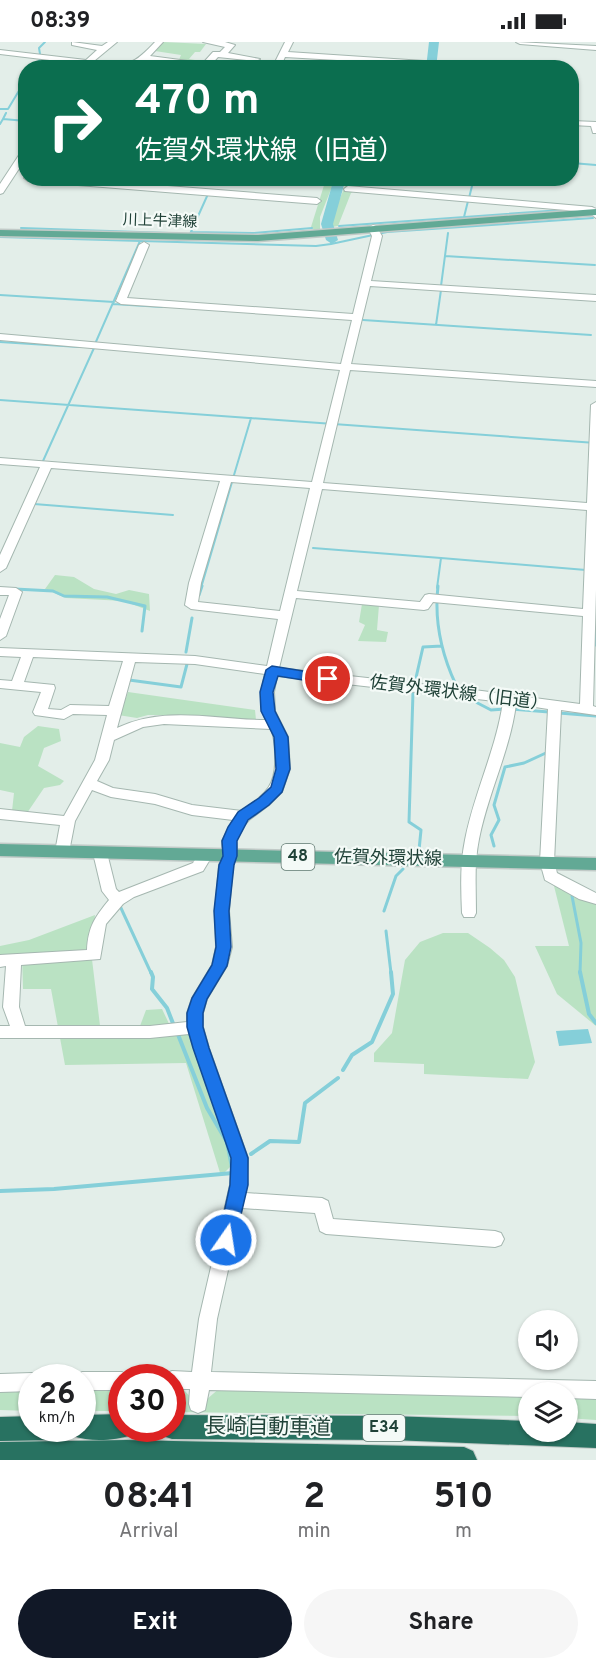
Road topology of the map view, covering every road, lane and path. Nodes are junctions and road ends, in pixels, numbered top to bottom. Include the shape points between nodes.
1 (77, 42) edge
2 (113, 42) edge
3 (159, 42) edge
4 (207, 42) edge
5 (288, 42) edge
6 (520, 42) edge
7 (525, 42) edge
8 (229, 47) junction
9 (596, 48) edge
10 (103, 49) junction
11 (248, 49) dead end
12 (0, 52) edge
13 (207, 53) dead end
14 (282, 54) junction
15 (219, 55) junction
16 (292, 55) junction
17 (144, 58) junction
18 (256, 59) dead end
19 (53, 60) edge
20 (91, 60) edge
21 (141, 60) edge
22 (159, 60) edge
23 (213, 60) edge
24 (279, 60) edge
25 (340, 60) edge
26 (404, 60) edge
27 (579, 123) edge
28 (596, 131) edge
29 (18, 162) edge
30 (0, 167) edge
31 (14, 168) junction
32 (9, 177) junction
33 (18, 178) edge
34 (166, 186) edge
35 (348, 189) dead end
36 (0, 191) edge
37 (317, 201) dead end
38 (595, 213) edge
39 (375, 232) junction
40 (0, 233) edge
41 (144, 245) dead end
42 (365, 283) junction
43 (596, 298) edge
44 (357, 316) junction
45 (0, 338) edge
46 (345, 367) junction
47 (596, 384) edge
48 (596, 405) edge
49 (594, 443) edge
50 (0, 461) edge
51 (47, 464) junction
52 (227, 478) junction
53 (317, 485) junction
54 (594, 507) edge
55 (6, 538) edge
56 (0, 568) edge
57 (0, 591) edge
58 (291, 594) junction
59 (588, 613) junction
60 (286, 616) junction
61 (0, 636) edge
62 (0, 652) edge
63 (29, 652) junction
64 (131, 656) junction
65 (592, 662) edge
66 (272, 670) junction
67 (0, 684) edge
68 (17, 684) junction
69 (509, 706) junction
70 (554, 710) junction
71 (591, 710) edge
72 (116, 711) junction
73 (276, 725) junction
74 (109, 737) junction
75 (89, 783) junction
76 (0, 814) edge
77 (243, 816) junction
78 (68, 821) junction
79 (0, 850) edge
80 (62, 852) junction
81 (100, 853) junction
82 (205, 856) junction
83 (230, 856) junction
84 (469, 860) junction
85 (547, 862) junction
86 (596, 864) edge
87 (596, 899) edge
88 (115, 903) junction
89 (469, 913) dead end
90 (7, 960) edge
91 (183, 1028) junction
92 (19, 1030) junction
93 (0, 1032) edge
94 (236, 1200) junction
95 (495, 1239) dead end
96 (202, 1379) junction
97 (186, 1380) edge
98 (18, 1382) edge
99 (0, 1383) edge
100 (596, 1390) edge
101 (198, 1404) dead end
102 (186, 1426) edge
103 (18, 1429) edge
104 (0, 1430) edge
105 (596, 1436) edge
106 (0, 1455) edge
107 (464, 1460) edge

1 - 10 street
2 - 10 street
3 - 17 street
4 - 8 street
5 - 14 street
6 - 7 street
7 - 9 street
8 - 11 street
8 - 15 street
10 - 20 street
12 - 19 street
13 - 15 street
14 - 16 street
14 - 24 street
15 - 18 street
15 - 23 street
16 - 25 street
16 - 26 street
17 - 21 street
17 - 22 street
27 - 28 street via 594,124
29 - 31 street
30 - 31 street
31 - 32 street
32 - 33 street
32 - 36 street
34 - 37 street
35 - 38 street
38 - 39 main road
39 - 40 main road, 川上牛津線 via 220,238
39 - 42 street
41 - 44 street via 121,301
42 - 43 street
42 - 44 street
44 - 46 street
45 - 46 street
46 - 47 street
46 - 53 street
48 - 49 street
49 - 54 street
50 - 51 street
51 - 52 street
51 - 55 street
52 - 53 street
52 - 60 street via 191,605
53 - 54 street
53 - 58 street
54 - 59 street
55 - 56 street
57 - 61 street via 16,592
58 - 59 street via 424,606 435,599
58 - 60 street
59 - 65 street
60 - 66 street
62 - 63 street, 佐賀外環状線（旧道）
63 - 64 street, 佐賀外環状線（旧道）
63 - 68 street
64 - 66 street, 佐賀外環状線（旧道）
64 - 72 street
65 - 71 street
66 - 69 street, 佐賀外環状線（旧道）
66 - 73 street via 268,711
67 - 68 street
68 - 72 street via 49,688 40,712 64,715 70,710
69 - 70 street, 佐賀外環状線（旧道）
69 - 84 street
70 - 71 street, 佐賀外環状線（旧道）
70 - 85 street
72 - 74 street
73 - 74 street via 157,720
73 - 77 street via 283,752 277,789
74 - 75 street
75 - 77 street via 111,792 192,810
75 - 78 street
76 - 78 street
77 - 83 street via 229,841
78 - 80 street
79 - 80 main road, 佐賀外環状線 / 48
80 - 81 main road, 佐賀外環状線 / 48
81 - 82 main road, 佐賀外環状線 / 48
81 - 88 street
82 - 83 main road, 佐賀外環状線 / 48
82 - 88 street via 198,867 129,893
83 - 84 main road, 佐賀外環状線 / 48
83 - 91 street via 226,865 224,947 219,966
84 - 85 main road, 佐賀外環状線 / 48
84 - 89 street
85 - 86 main road, 佐賀外環状線 / 48
85 - 87 street via 550,876
88 - 90 street via 99,922 95,955
90 - 92 street via 11,1007
91 - 92 street via 60,1033
91 - 94 street via 240,1158
92 - 93 street
94 - 95 street via 322,1206 326,1226
94 - 96 street via 208,1319
96 - 97 street
96 - 100 street
96 - 101 street
98 - 99 street
102 - 105 highway, 長崎自動車道 / E34 via 391,1428
103 - 104 highway
106 - 107 highway, 長崎自動車道 / E34

